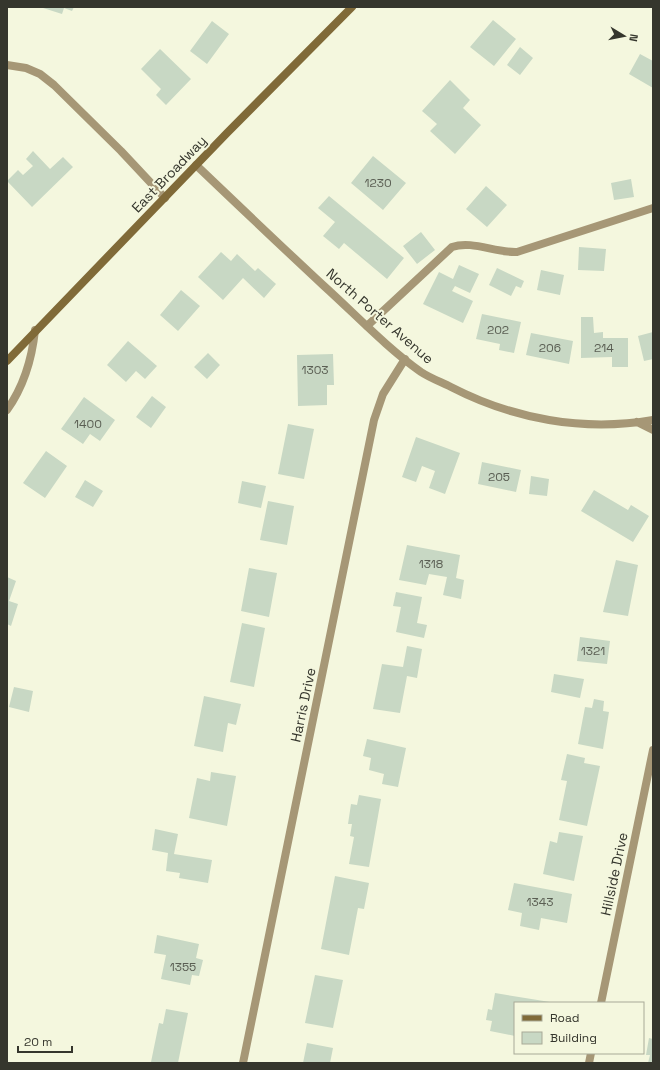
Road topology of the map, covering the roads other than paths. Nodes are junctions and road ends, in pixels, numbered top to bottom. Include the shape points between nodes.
1 (352, 7) edge
2 (7, 65) edge
3 (196, 165) junction
4 (165, 198) junction
5 (653, 208) edge
6 (367, 326) junction
7 (35, 330) junction
8 (405, 359) junction
9 (7, 361) edge
10 (7, 410) edge
11 (653, 420) edge
12 (637, 422) junction
13 (653, 430) edge
14 (653, 750) edge
15 (601, 1002) edge
16 (243, 1063) edge

1 - 3 main road, East Broadway
2 - 4 street via 26,68 40,74 54,85
3 - 4 main road, East Broadway
3 - 6 street, North Porter Avenue
4 - 7 main road, East Broadway
5 - 6 street via 517,252 460,244 452,247
6 - 8 street, North Porter Avenue
7 - 9 main road, East Broadway
7 - 10 street via 29,364 20,390
8 - 12 street, North Porter Avenue via 422,372 470,397 508,411 565,423
8 - 16 street, Harris Drive via 383,394 374,420
11 - 12 street, North Porter Avenue
12 - 13 street
14 - 15 street, Hillside Drive

